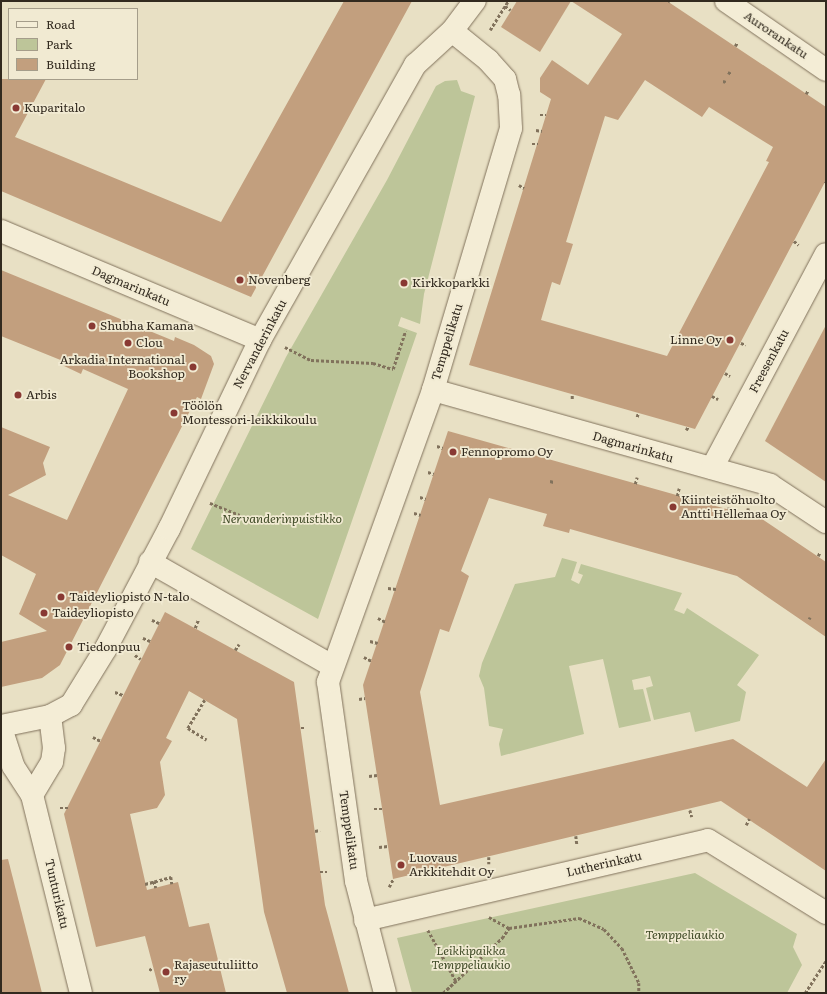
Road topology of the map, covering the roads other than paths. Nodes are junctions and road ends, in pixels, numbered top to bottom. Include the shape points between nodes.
1 (475, 1) edge
2 (726, 1) edge
3 (452, 31) junction
4 (826, 70) edge
5 (1, 231) edge
6 (826, 254) edge
7 (260, 340) junction
8 (433, 390) junction
9 (712, 468) junction
10 (826, 522) edge
11 (150, 562) junction
12 (332, 666) junction
13 (50, 716) junction
14 (1, 727) edge
15 (32, 795) junction
16 (826, 913) edge
17 (365, 920) junction
18 (81, 993) edge
19 (385, 993) edge

1 - 3 street, Nervanderinkatu
2 - 4 street, Aurorankatu
3 - 7 street, Nervanderinkatu via 415,65
3 - 8 street, Temppelikatu via 488,60 505,79 509,95 510,128
5 - 7 street, Dagmarinkatu
6 - 9 street, Freesenkatu
7 - 11 street, Nervanderinkatu
8 - 9 street, Dagmarinkatu
8 - 12 street, Temppelikatu
9 - 10 street, Dagmarinkatu via 770,485
11 - 12 street
11 - 13 street, Nervanderinkatu via 106,648 72,705
12 - 17 street, Temppelikatu via 328,682 356,881
13 - 14 street
13 - 15 street via 54,748 52,762
14 - 15 street, Tunturikatu via 13,766
15 - 18 street, Tunturikatu
16 - 17 street, Lutherinkatu via 708,840
17 - 19 street, Temppelikatu

